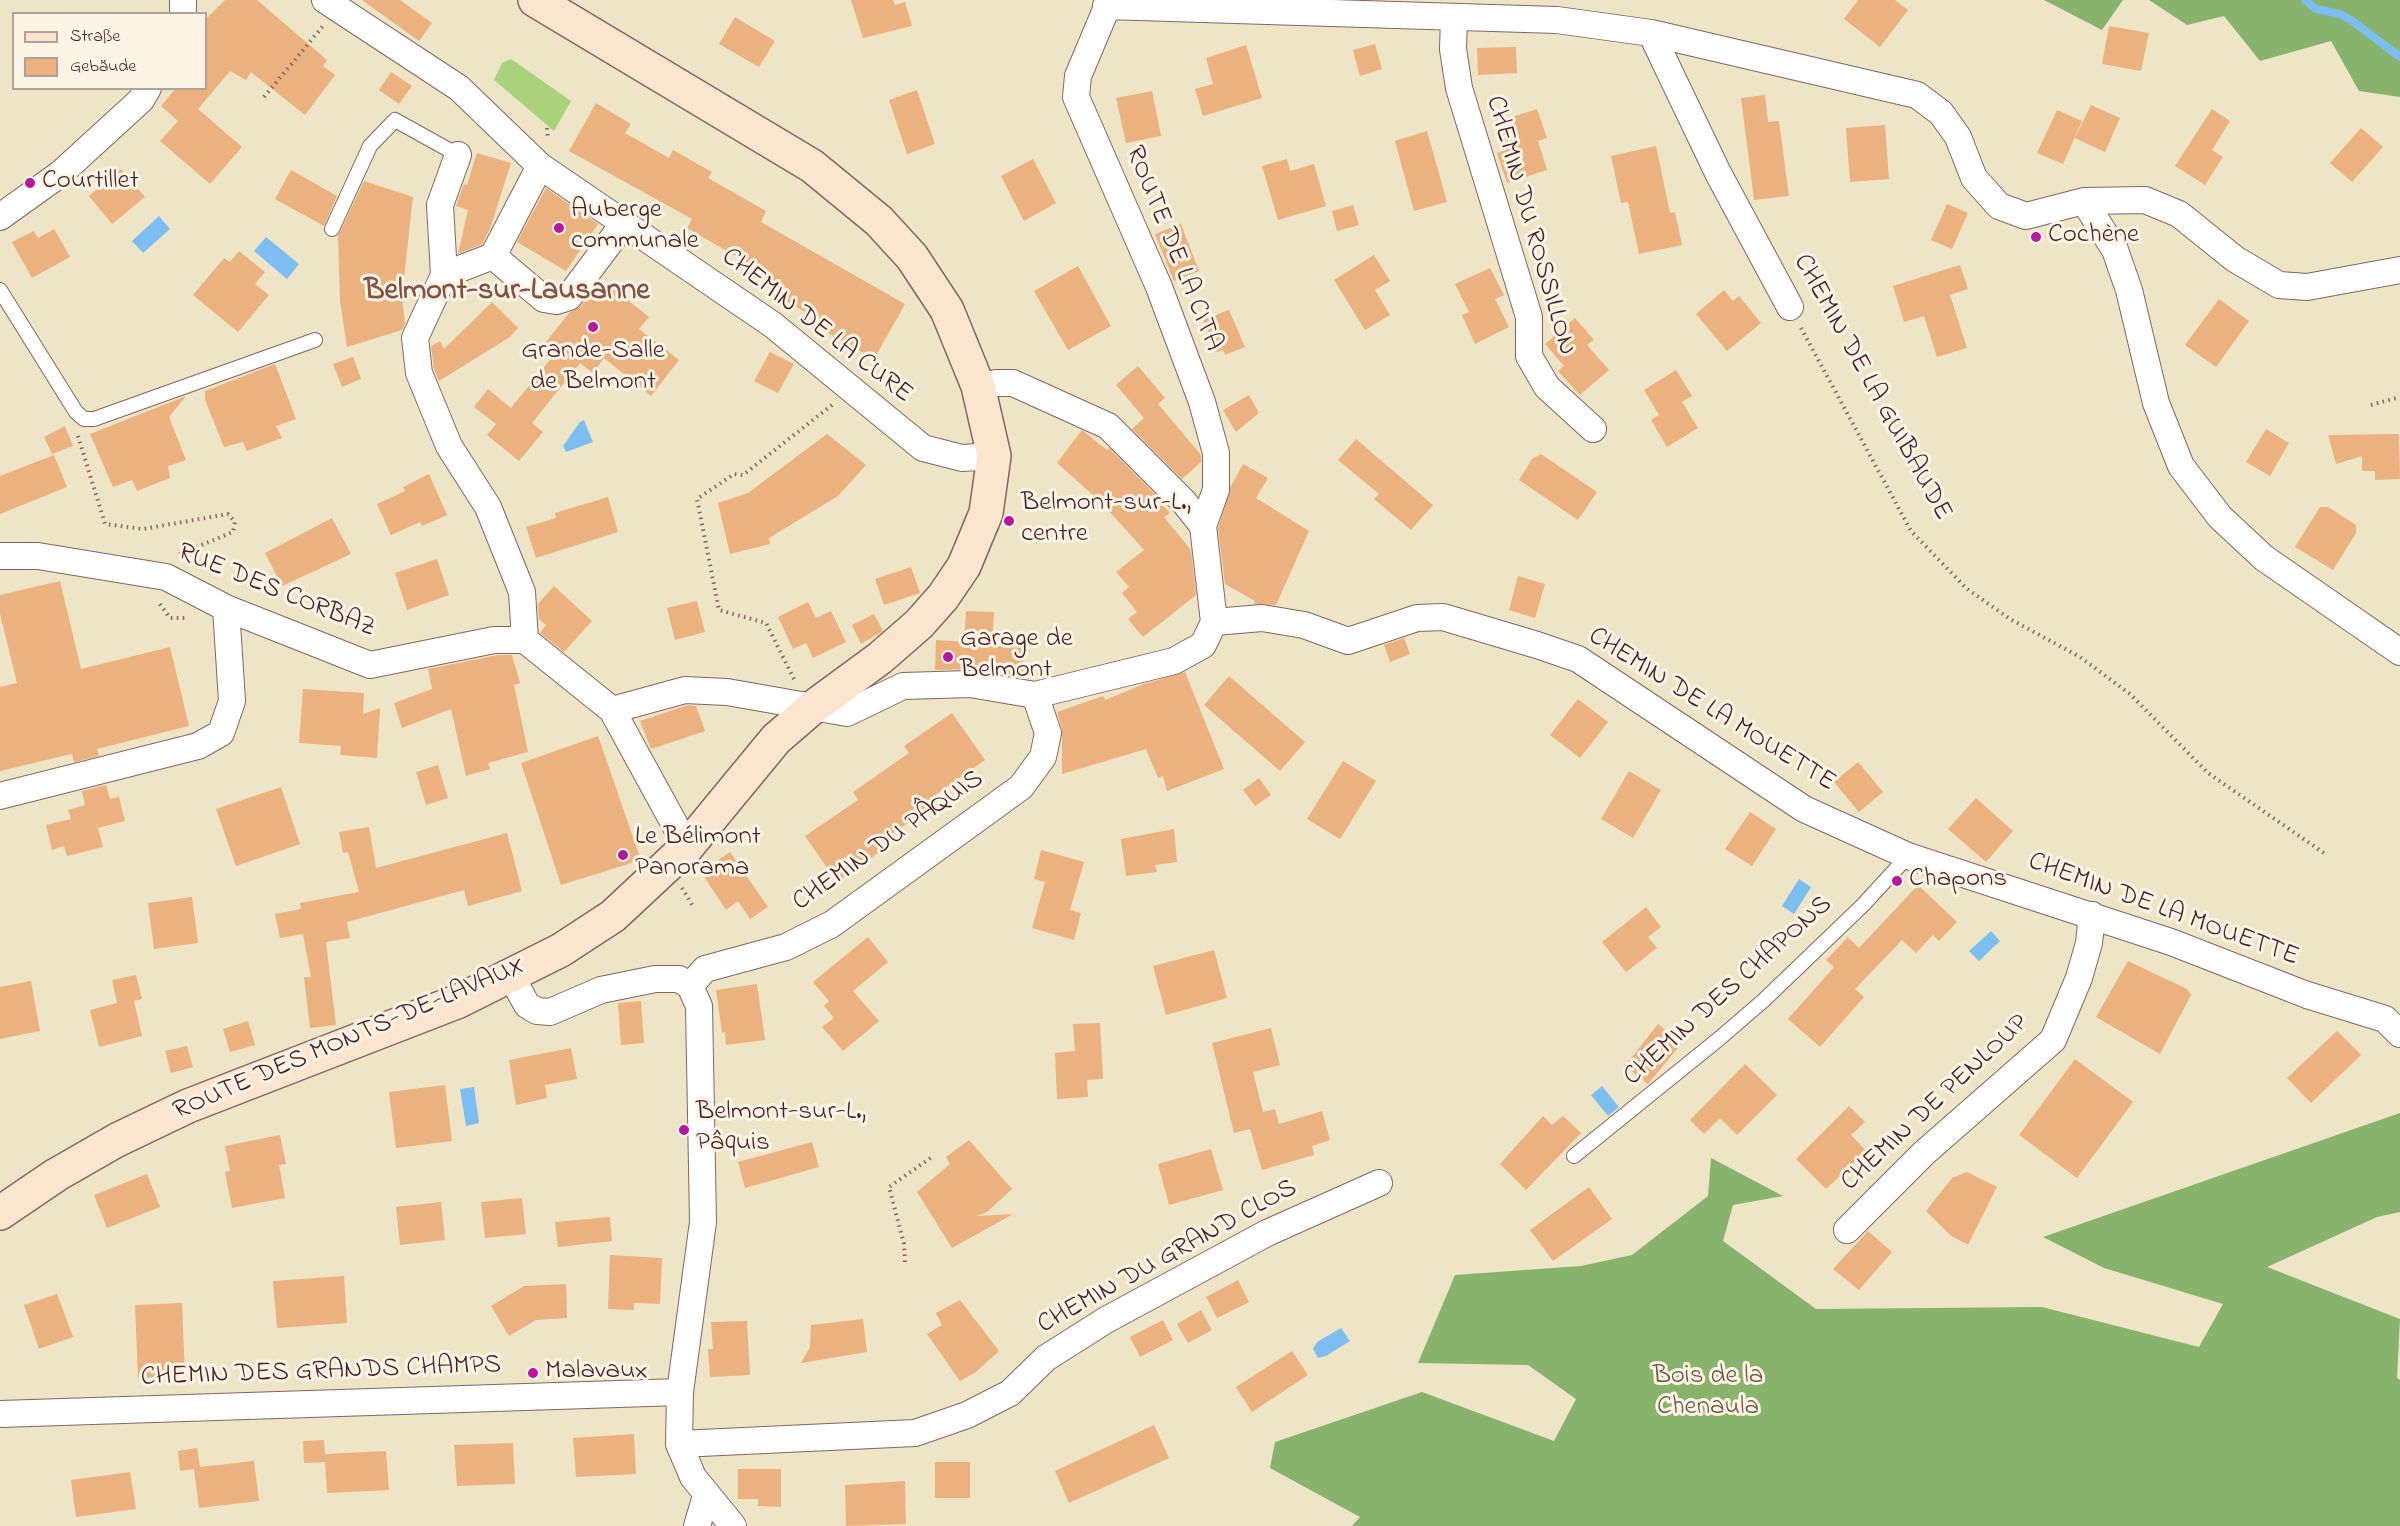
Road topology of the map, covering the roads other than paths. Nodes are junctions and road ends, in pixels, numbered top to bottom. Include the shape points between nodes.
1 (536, 0) edge
2 (1108, 3) edge
3 (332, 4) edge
4 (1454, 18) junction
5 (1651, 33) junction
6 (147, 90) edge
7 (458, 155) joint
8 (540, 166) junction
9 (2084, 201) junction
10 (0, 217) edge
11 (625, 222) junction
12 (332, 229) dead end
13 (493, 256) junction
14 (2400, 270) edge
15 (444, 275) junction
16 (0, 290) edge
17 (1790, 307) road end
18 (315, 340) dead end
19 (996, 383) dead end
20 (1593, 429) dead end
21 (994, 456) junction
22 (1203, 526) junction
23 (0, 556) edge
24 (226, 608) junction
25 (1214, 622) junction
26 (525, 640) junction
27 (2400, 651) edge
28 (804, 695) junction
29 (1035, 695) junction
30 (612, 710) junction
31 (0, 796) edge
32 (687, 847) junction
33 (1908, 856) junction
34 (2092, 915) junction
35 (511, 976) junction
36 (690, 986) junction
37 (2400, 1034) edge
38 (1574, 1156) dead end
39 (1379, 1183) dead end
40 (4, 1202) edge
41 (1847, 1230) dead end
42 (680, 1392) junction
43 (0, 1414) edge
44 (679, 1444) junction
45 (706, 1496) junction
46 (697, 1526) edge
47 (733, 1526) edge

1 - 21 street, ROUTE DES MONTS-DE-LAVAUX via 812,166 879,221 912,257 947,310 978,386
2 - 4 street
2 - 22 street, ROUTE DE LA CITA via 1078,76 1076,97 1159,287 1202,402 1216,453 1216,489
3 - 8 street, CHEMIN DE LA CURE via 459,87
4 - 5 street via 1557,20
4 - 20 street, CHEMIN DU ROSSILLON via 1453,48 1459,88 1529,317 1529,356 1547,387
5 - 9 street via 1917,95 1941,113 1958,138 1974,178 1999,206 2026,216
5 - 17 street, CHEMIN DE LA GUIBAUDE via 1718,173
6 - 10 street via 141,100 60,174
7 - 12 lane via 395,120 370,146
7 - 15 street via 440,205
8 - 11 street, CHEMIN DE LA CURE
8 - 13 street
9 - 14 street via 2145,200 2179,214 2235,259 2279,285 2307,286
9 - 27 street via 2115,249 2156,403 2181,466 2220,517 2264,558
11 - 13 street via 569,297 556,301 544,299
11 - 21 street, CHEMIN DE LA CURE via 773,325 923,448 962,458
13 - 15 street
15 - 26 street via 415,338 419,373 449,446 488,507 522,592
16 - 18 lane via 84,419 94,419
19 - 22 street via 1012,383 1108,426
21 - 28 street, ROUTE DES MONTS-DE-LAVAUX via 986,513 964,566 943,597 880,658
22 - 25 street
23 - 24 street, RUE DES CORBAZ via 38,556 166,577
24 - 26 street, RUE DES CORBAZ via 370,665 494,640
24 - 31 street via 232,701 220,733 198,746
25 - 29 street via 1203,645 1174,662
25 - 33 street, CHEMIN DE LA MOUETTE via 1262,618 1304,625 1348,641 1417,618 1443,617 1537,645 1578,659 1804,809
26 - 30 street
28 - 29 street via 847,713 903,686 970,684
28 - 30 street via 685,690
28 - 32 street, ROUTE DES MONTS-DE-LAVAUX via 776,739
29 - 36 street, CHEMIN DU PÂQUIS via 1048,733 1043,757 1021,787 832,924 786,947 705,969
30 - 32 street
32 - 35 street, ROUTE DES MONTS-DE-LAVAUX via 613,916
33 - 34 street, CHEMIN DE LA MOUETTE
33 - 38 lane, CHEMIN DES CHAPONS via 1764,1000
34 - 37 street, CHEMIN DE LA MOUETTE via 2385,1019
34 - 41 street, CHEMIN DE PENLOUP via 2079,978 2053,1040 1924,1154
35 - 36 street via 527,1005 550,1012 601,990 655,978 679,979
35 - 40 street, ROUTE DES MONTS-DE-LAVAUX via 459,1001 188,1106
36 - 42 street via 699,1006 703,1222
39 - 44 street, CHEMIN DU GRAND CLOS via 1267,1233 1106,1320 1046,1358 1011,1393 967,1415 915,1433
42 - 43 street, CHEMIN DES GRANDS CHAMPS
42 - 44 street
44 - 45 street
45 - 46 street
45 - 47 street

